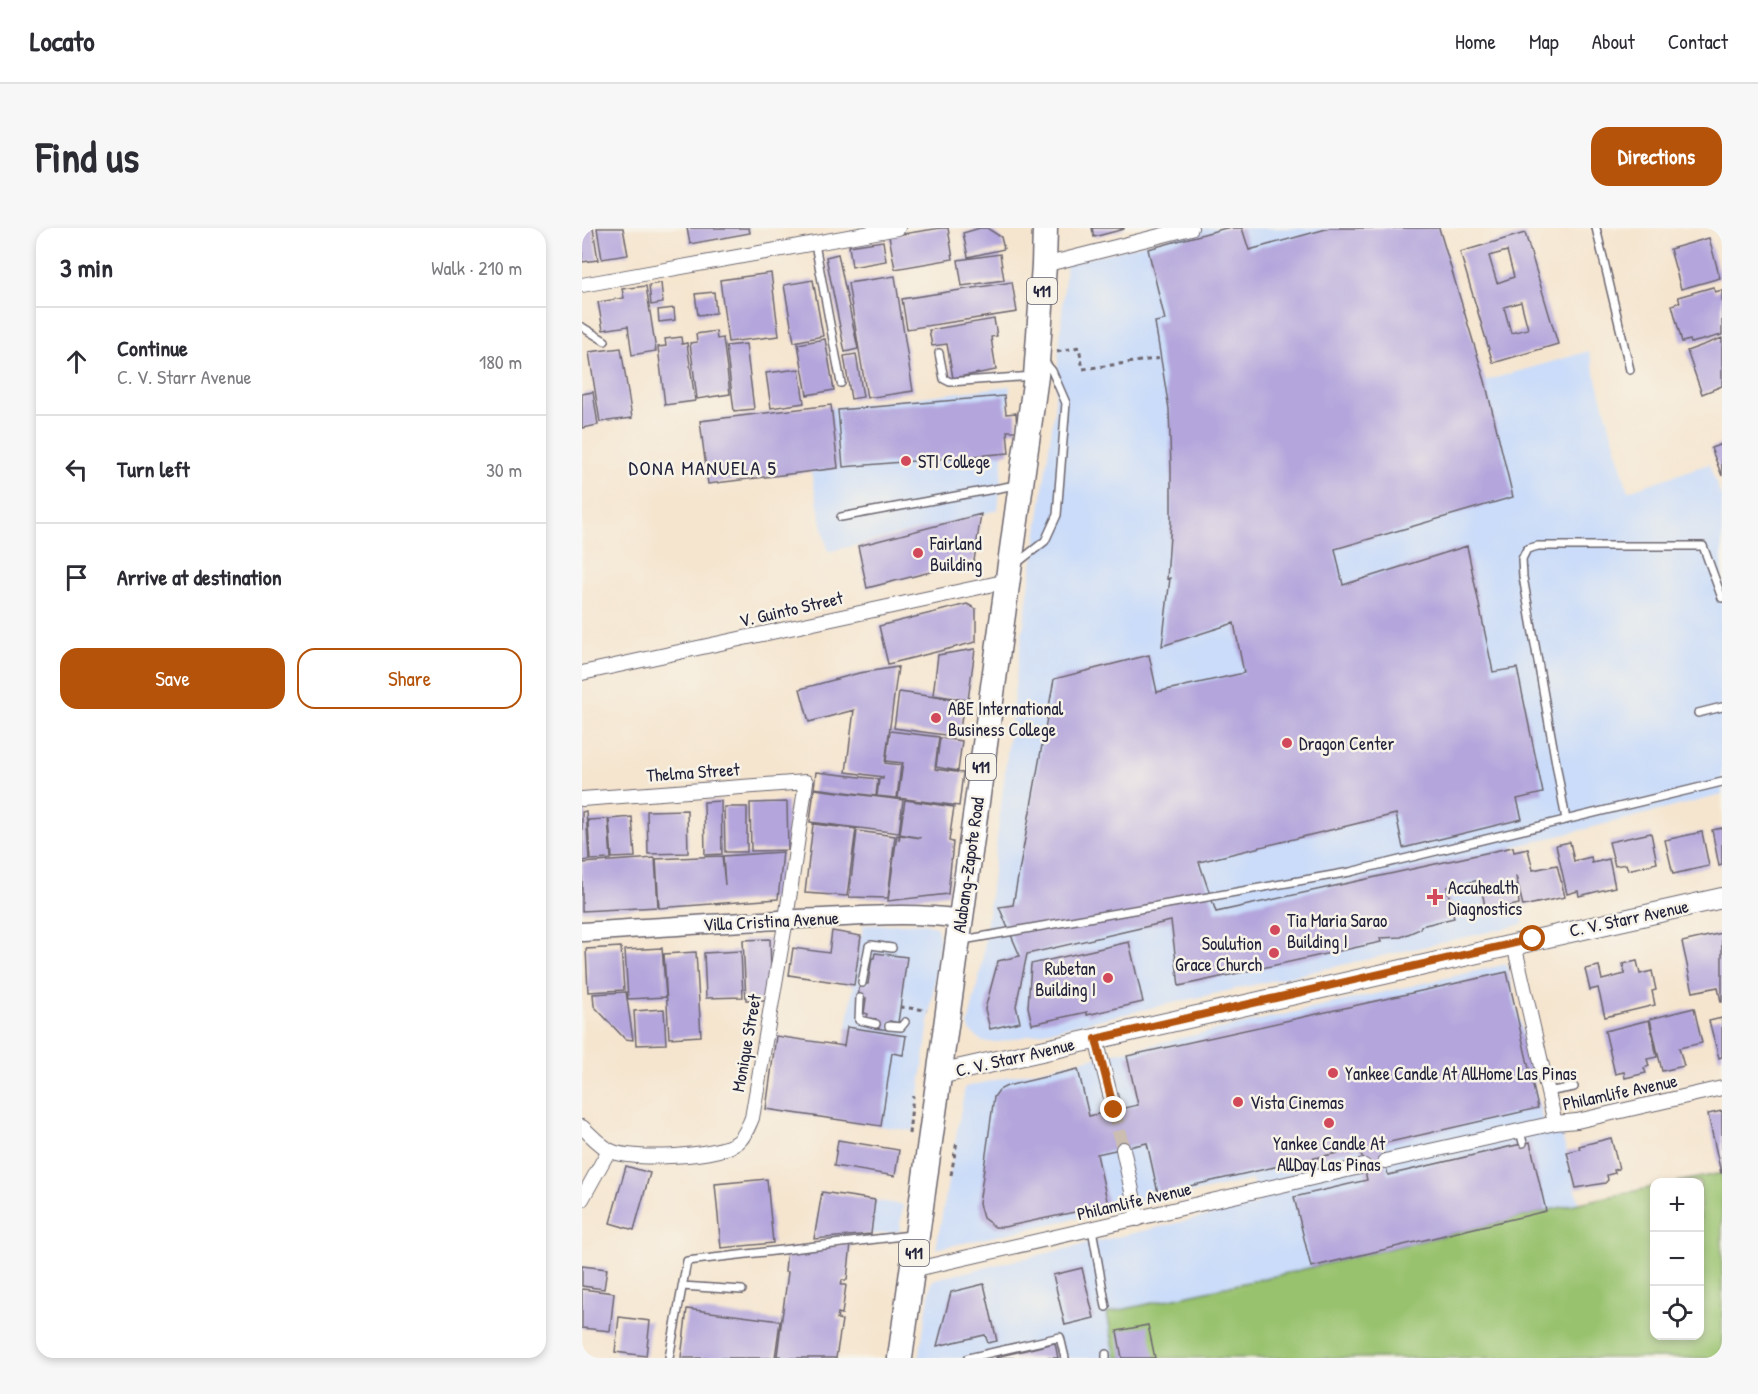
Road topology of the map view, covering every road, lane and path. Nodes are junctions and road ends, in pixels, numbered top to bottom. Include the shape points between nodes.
1 (898, 228) edge
2 (1045, 228) edge
3 (1191, 228) edge
4 (1596, 228) edge
5 (814, 244) junction
6 (1044, 265) junction
7 (582, 285) edge
8 (582, 327) edge
9 (605, 341) dead end
10 (1079, 347) dead end
11 (939, 353) dead end
12 (1162, 358) dead end
13 (1037, 365) junction
14 (1630, 370) dead end
15 (841, 383) dead end
16 (1022, 485) junction
17 (841, 517) dead end
18 (1009, 574) junction
19 (1722, 598) edge
20 (582, 673) edge
21 (1722, 707) edge
22 (1698, 713) dead end
23 (806, 782) joint
24 (1722, 782) edge
25 (582, 799) edge
26 (1566, 820) junction
27 (1722, 898) edge
28 (786, 919) junction
29 (959, 930) junction
30 (582, 932) edge
31 (1514, 944) junction
32 (892, 948) dead end
33 (862, 983) dead end
34 (860, 998) dead end
35 (900, 1007) dead end
36 (927, 1010) dead end
37 (905, 1022) dead end
38 (876, 1024) dead end
39 (889, 1026) dead end
40 (1096, 1039) junction
41 (939, 1074) junction
42 (1574, 1086) dead end
43 (1722, 1088) edge
44 (1547, 1092) junction
45 (913, 1096) dead end
46 (1114, 1110) tunnel mouth
47 (1555, 1123) junction
48 (582, 1127) edge
49 (909, 1134) dead end
50 (957, 1141) dead end
51 (1122, 1149) tunnel mouth
52 (609, 1150) junction
53 (1385, 1161) dead end
54 (1364, 1166) dead end
55 (951, 1175) dead end
56 (582, 1199) edge
57 (1138, 1220) junction
58 (1092, 1229) junction
59 (917, 1234) junction
60 (912, 1270) junction
61 (682, 1286) junction
62 (742, 1290) dead end
63 (1106, 1307) dead end
64 (669, 1358) edge
65 (900, 1358) edge
66 (968, 1358) edge
67 (1065, 1358) edge

1 - 5 street
2 - 6 highway, Alabang-Zapote Road / 411
3 - 6 street
4 - 14 lane
5 - 7 street
5 - 15 lane
6 - 13 highway, Alabang-Zapote Road / 411
8 - 9 lane
10 - 12 path via 1083,369
11 - 13 lane via 944,379 950,382
13 - 16 highway, Alabang-Zapote Road / 411
13 - 18 lane via 1052,371 1066,403 1057,515 1045,541
16 - 17 lane
16 - 18 highway, Alabang-Zapote Road / 411
18 - 20 street, V. Guinto Street
18 - 29 highway, Alabang-Zapote Road / 411
19 - 26 lane via 1703,546 1527,549 1522,559 1523,578
21 - 22 lane
23 - 25 street, Thelma Street
23 - 28 street, Monique Street
24 - 26 lane
26 - 29 lane via 1350,872
27 - 31 main road, C. V. Starr Avenue
28 - 29 street, Villa Cristina Avenue via 939,915
28 - 30 street, Villa Cristina Avenue
28 - 52 street, Monique Street via 752,1118 744,1134 737,1143 713,1152 641,1157
29 - 41 highway, Alabang-Zapote Road / 411
31 - 40 main road, C. V. Starr Avenue
31 - 44 street
32 - 33 lane via 869,946
34 - 38 lane via 859,1020
35 - 36 path
37 - 39 lane via 901,1027
40 - 41 main road, C. V. Starr Avenue
40 - 46 street
41 - 59 highway, Alabang-Zapote Road / 411
42 - 44 lane
43 - 47 street, Philamlife Avenue
44 - 47 street
45 - 49 path
47 - 53 street, Philamlife Avenue via 1521,1137
48 - 52 street, Monique Street
50 - 55 path
51 - 57 street
52 - 56 street
54 - 57 street, Philamlife Avenue
57 - 58 street, Philamlife Avenue
58 - 60 street, Philamlife Avenue
58 - 63 lane
59 - 60 highway, Alabang-Zapote Road / 411
59 - 61 lane via 687,1261
60 - 65 highway, Alabang-Zapote Road / 411
61 - 62 lane
61 - 64 lane
66 - 67 lane via 1060,1337

